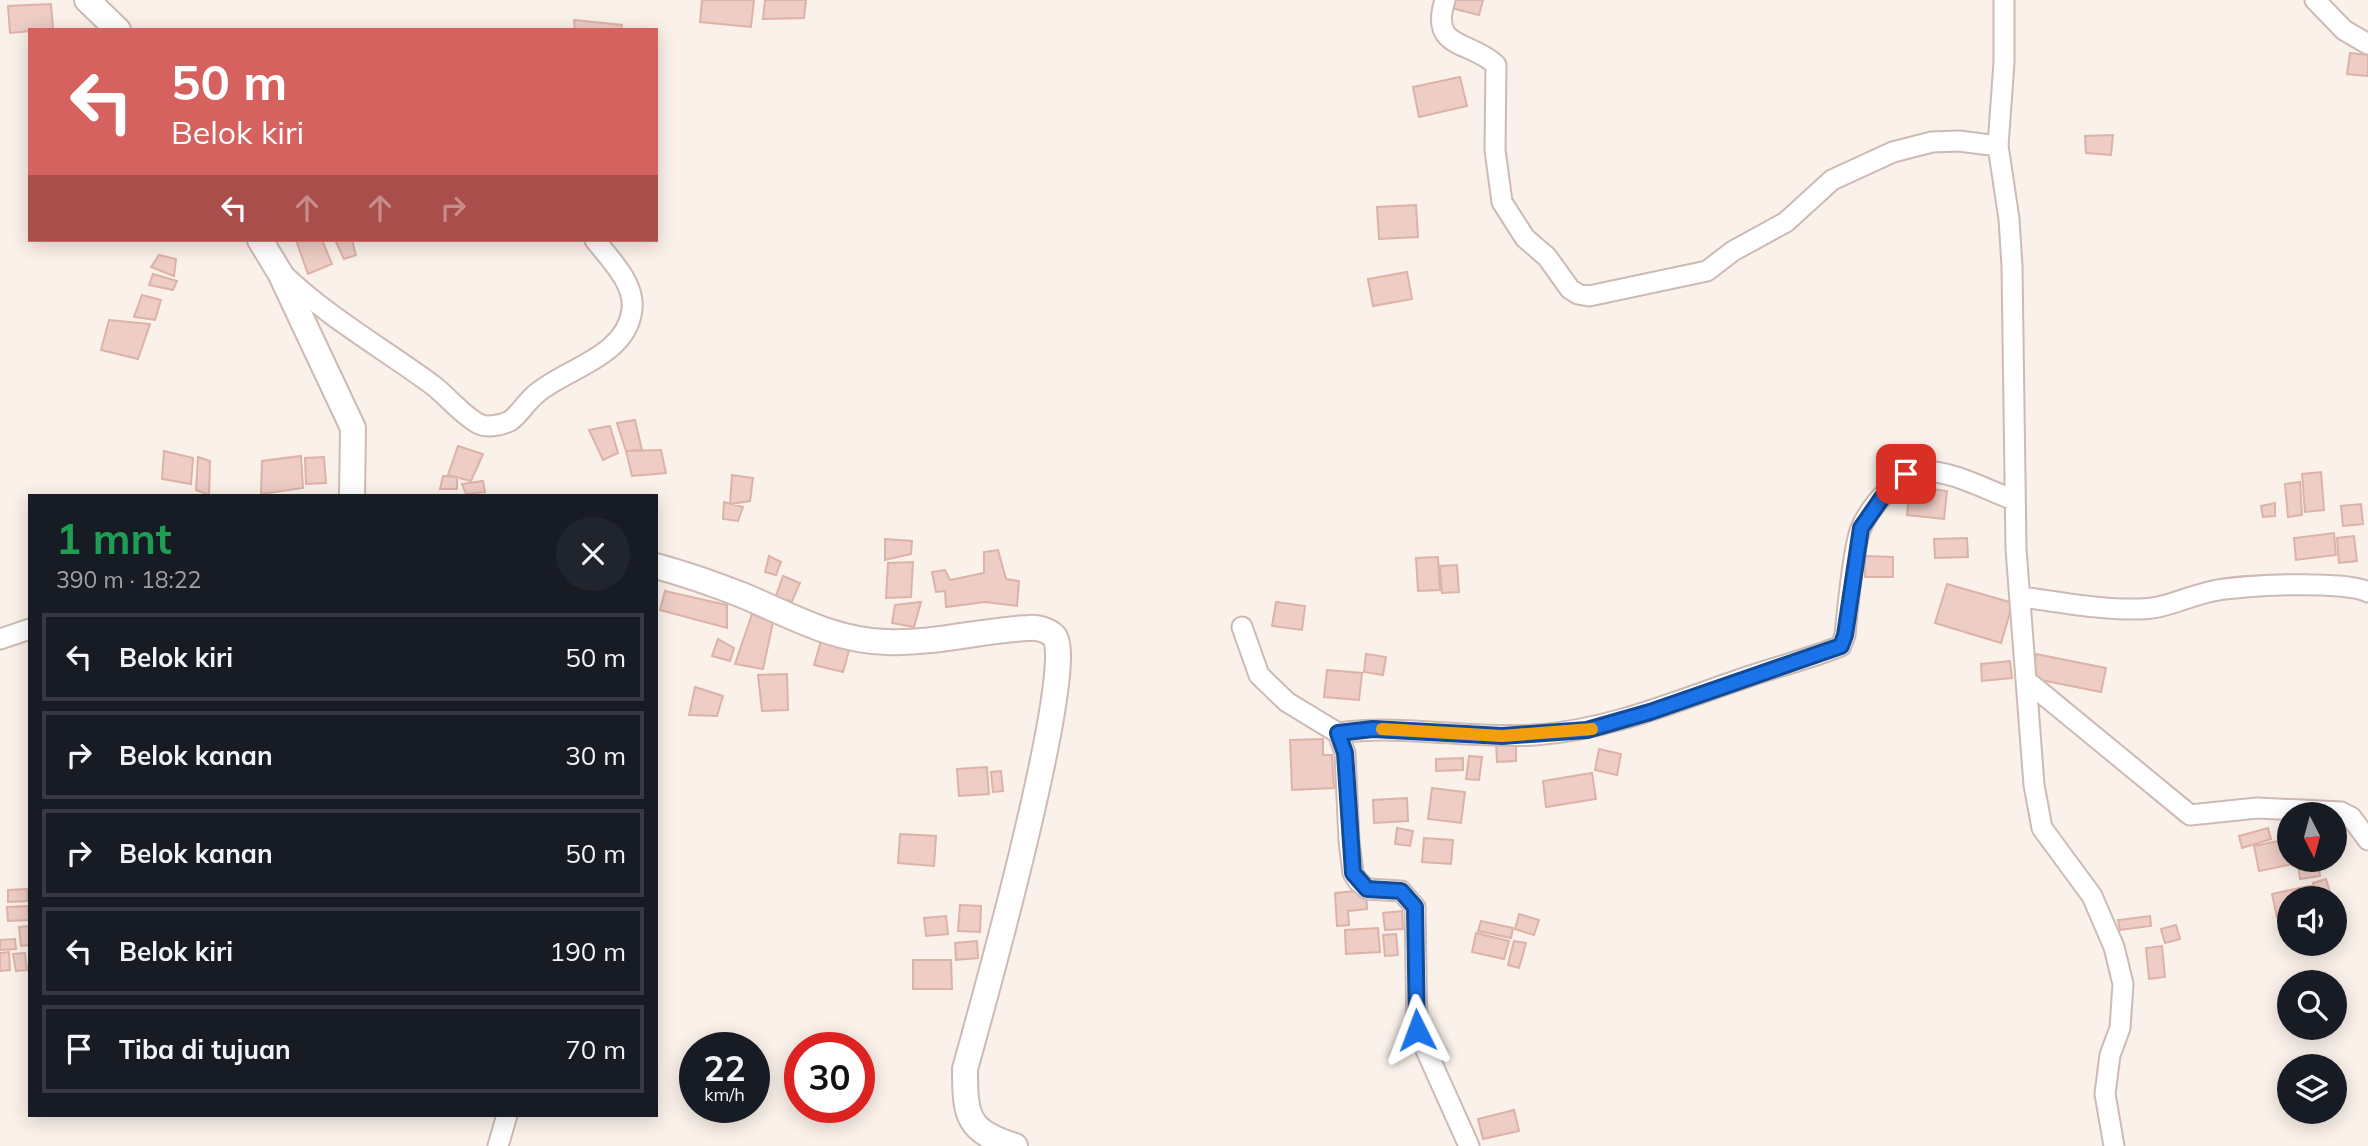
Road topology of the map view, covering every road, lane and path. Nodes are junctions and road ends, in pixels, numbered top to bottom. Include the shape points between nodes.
1 (86, 0) edge
2 (1445, 0) edge
3 (2004, 0) edge
4 (2315, 0) edge
5 (116, 28) edge
6 (2368, 44) edge
7 (1998, 145) junction
8 (261, 242) edge
9 (597, 242) edge
10 (277, 268) junction
11 (352, 494) edge
12 (2014, 500) junction
13 (658, 567) edge
14 (2368, 592) edge
15 (2022, 597) junction
16 (1242, 627) dead end
17 (28, 630) edge
18 (0, 639) edge
19 (2026, 681) junction
20 (1338, 733) junction
21 (2368, 840) edge
22 (506, 1117) edge
23 (498, 1146) edge
24 (1015, 1146) edge
25 (1469, 1146) edge
26 (2114, 1146) edge

1 - 5 street
2 - 7 street via 1443,33 1496,65 1495,150 1502,202 1525,238 1578,294 1589,296 1707,271 1786,222 1832,180 1893,152 1932,142
3 - 7 street
4 - 6 street via 2344,30
7 - 12 street via 2012,266
8 - 10 street
9 - 10 street via 631,294 632,309 622,333 593,361 536,394 507,422 493,426 479,424 330,314
10 - 11 street via 353,428
12 - 15 street
12 - 20 street via 1952,477 1924,471 1906,474 1886,492 1861,528 1841,646 1813,657 1587,730 1502,736 1373,729
13 - 24 street via 695,577 841,637 944,640 1032,627 1055,637 1060,658 1049,737 965,1069 965,1097 974,1123 987,1137
14 - 15 street via 2332,586 2242,587 2141,609
15 - 19 street
16 - 20 street via 1259,675 1287,702
17 - 18 street
19 - 21 street via 2190,815 2257,808 2341,811
19 - 26 street via 2042,828 2092,896 2114,947 2123,984 2120,1028 2110,1055 2105,1094
20 - 25 street via 1348,774 1353,873 1367,889 1401,891 1415,907 1417,1030
22 - 23 street

